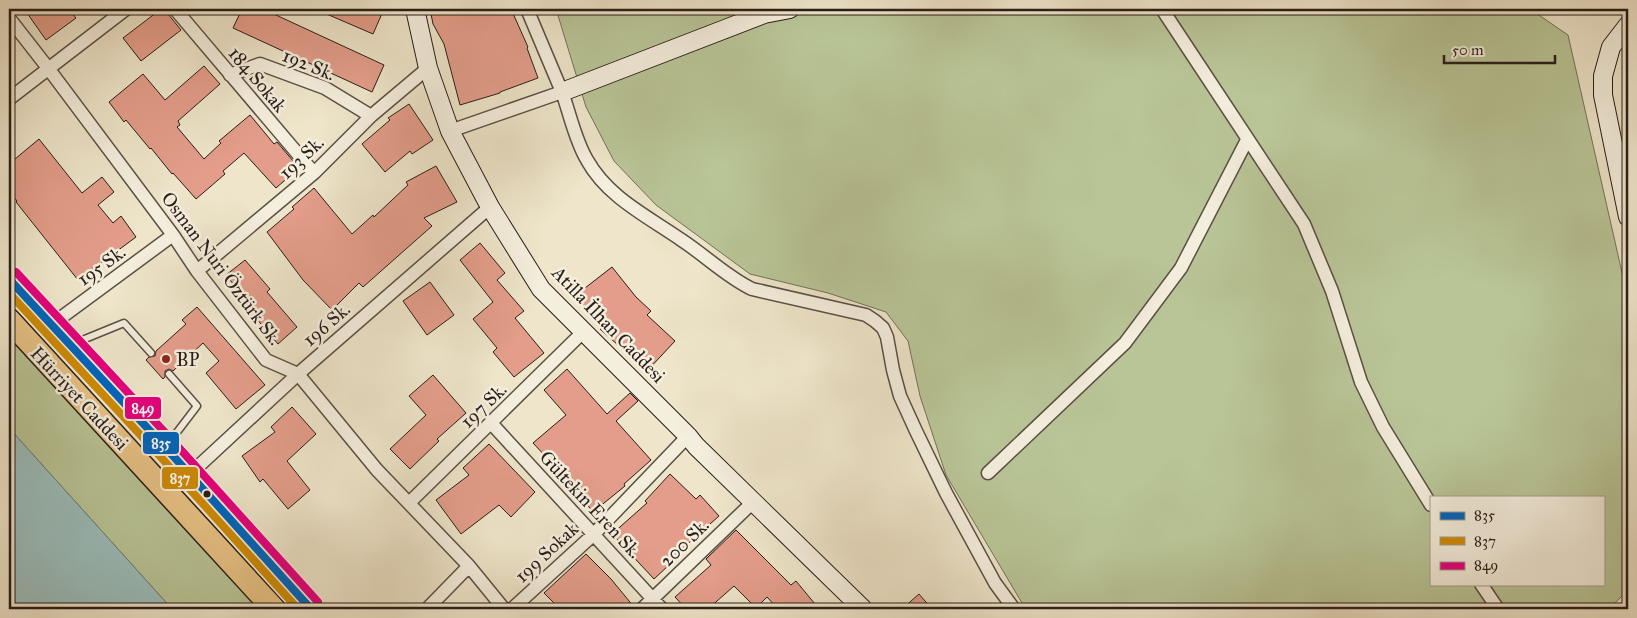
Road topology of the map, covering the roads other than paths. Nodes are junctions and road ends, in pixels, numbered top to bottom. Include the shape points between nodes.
1 (126, 9) edge
2 (175, 9) edge
3 (415, 9) edge
4 (526, 9) edge
5 (790, 9) edge
6 (1162, 9) edge
7 (9, 18) edge
8 (1628, 26) edge
9 (48, 68) junction
10 (428, 68) junction
11 (230, 75) junction
12 (562, 92) junction
13 (9, 98) edge
14 (371, 116) junction
15 (450, 131) junction
16 (1248, 140) junction
17 (314, 173) junction
18 (490, 208) junction
19 (1628, 217) edge
20 (173, 235) junction
21 (197, 271) junction
22 (9, 279) edge
23 (9, 320) edge
24 (51, 325) junction
25 (583, 332) junction
26 (70, 345) junction
27 (151, 353) dead end
28 (169, 374) dead end
29 (298, 374) junction
30 (491, 423) junction
31 (688, 436) junction
32 (166, 447) junction
33 (988, 473) dead end
34 (190, 474) junction
35 (752, 502) junction
36 (409, 503) junction
37 (1430, 503) edge
38 (594, 534) junction
39 (470, 566) junction
40 (1482, 586) edge
41 (652, 599) junction
42 (274, 609) edge
43 (311, 609) edge
44 (427, 609) edge
45 (504, 609) edge
46 (512, 609) edge
47 (642, 609) edge
48 (662, 609) edge
49 (862, 609) edge
50 (1014, 609) edge
51 (1498, 609) edge

1 - 9 street
2 - 11 street, 184 Sokak
3 - 10 street, Atilla İlhan Caddesi
4 - 12 street
5 - 12 street via 764,14
6 - 16 street
7 - 9 street, Osman Nuri Öztürk Sk.
8 - 19 street via 1612,47 1603,76 1603,95
9 - 13 street
9 - 20 street, Osman Nuri Öztürk Sk.
10 - 14 street, 193 Sk.
10 - 15 street, Atilla İlhan Caddesi
11 - 14 street, 192 Sk. via 260,64 324,88
11 - 17 street, 184 Sokak
12 - 15 street
12 - 50 street via 588,162 606,185 641,214 752,289 866,315 883,328 900,396 916,431 995,583
14 - 17 street, 193 Sk.
15 - 18 street, Atilla İlhan Caddesi
16 - 33 street via 1181,268 1125,343
16 - 37 street via 1304,224 1332,291 1361,382 1383,426
17 - 21 street, 193 Sk.
18 - 25 street, Atilla İlhan Caddesi via 542,289
18 - 29 street, 196 Sk.
20 - 21 street, Osman Nuri Öztürk Sk.
20 - 24 street, 195 Sk.
21 - 29 street, Osman Nuri Öztürk Sk. via 266,360
22 - 24 highway, Hürriyet Caddesi
23 - 42 highway, Hürriyet Caddesi
24 - 26 highway, Hürriyet Caddesi
25 - 30 street, 197 Sk.
25 - 31 street, Atilla İlhan Caddesi
26 - 27 lane via 124,323
26 - 32 highway, Hürriyet Caddesi
28 - 32 lane via 197,406
29 - 34 street, 196 Sk.
29 - 36 street, Osman Nuri Öztürk Sk. via 377,470
30 - 36 street, 197 Sk.
30 - 38 street, Gültekin Eren Sk.
31 - 35 street, Atilla İlhan Caddesi
31 - 38 street, 199 Sokak
32 - 34 highway, Hürriyet Caddesi
34 - 43 highway, Hürriyet Caddesi
35 - 41 street, 200 Sk.
35 - 49 street, Atilla İlhan Caddesi
36 - 39 street, Osman Nuri Öztürk Sk.
38 - 41 street, Gültekin Eren Sk.
38 - 46 street, 199 Sokak
39 - 44 street
39 - 45 street, Osman Nuri Öztürk Sk.
40 - 51 street
41 - 47 street, 200 Sk.
41 - 48 street, Gültekin Eren Sk.

